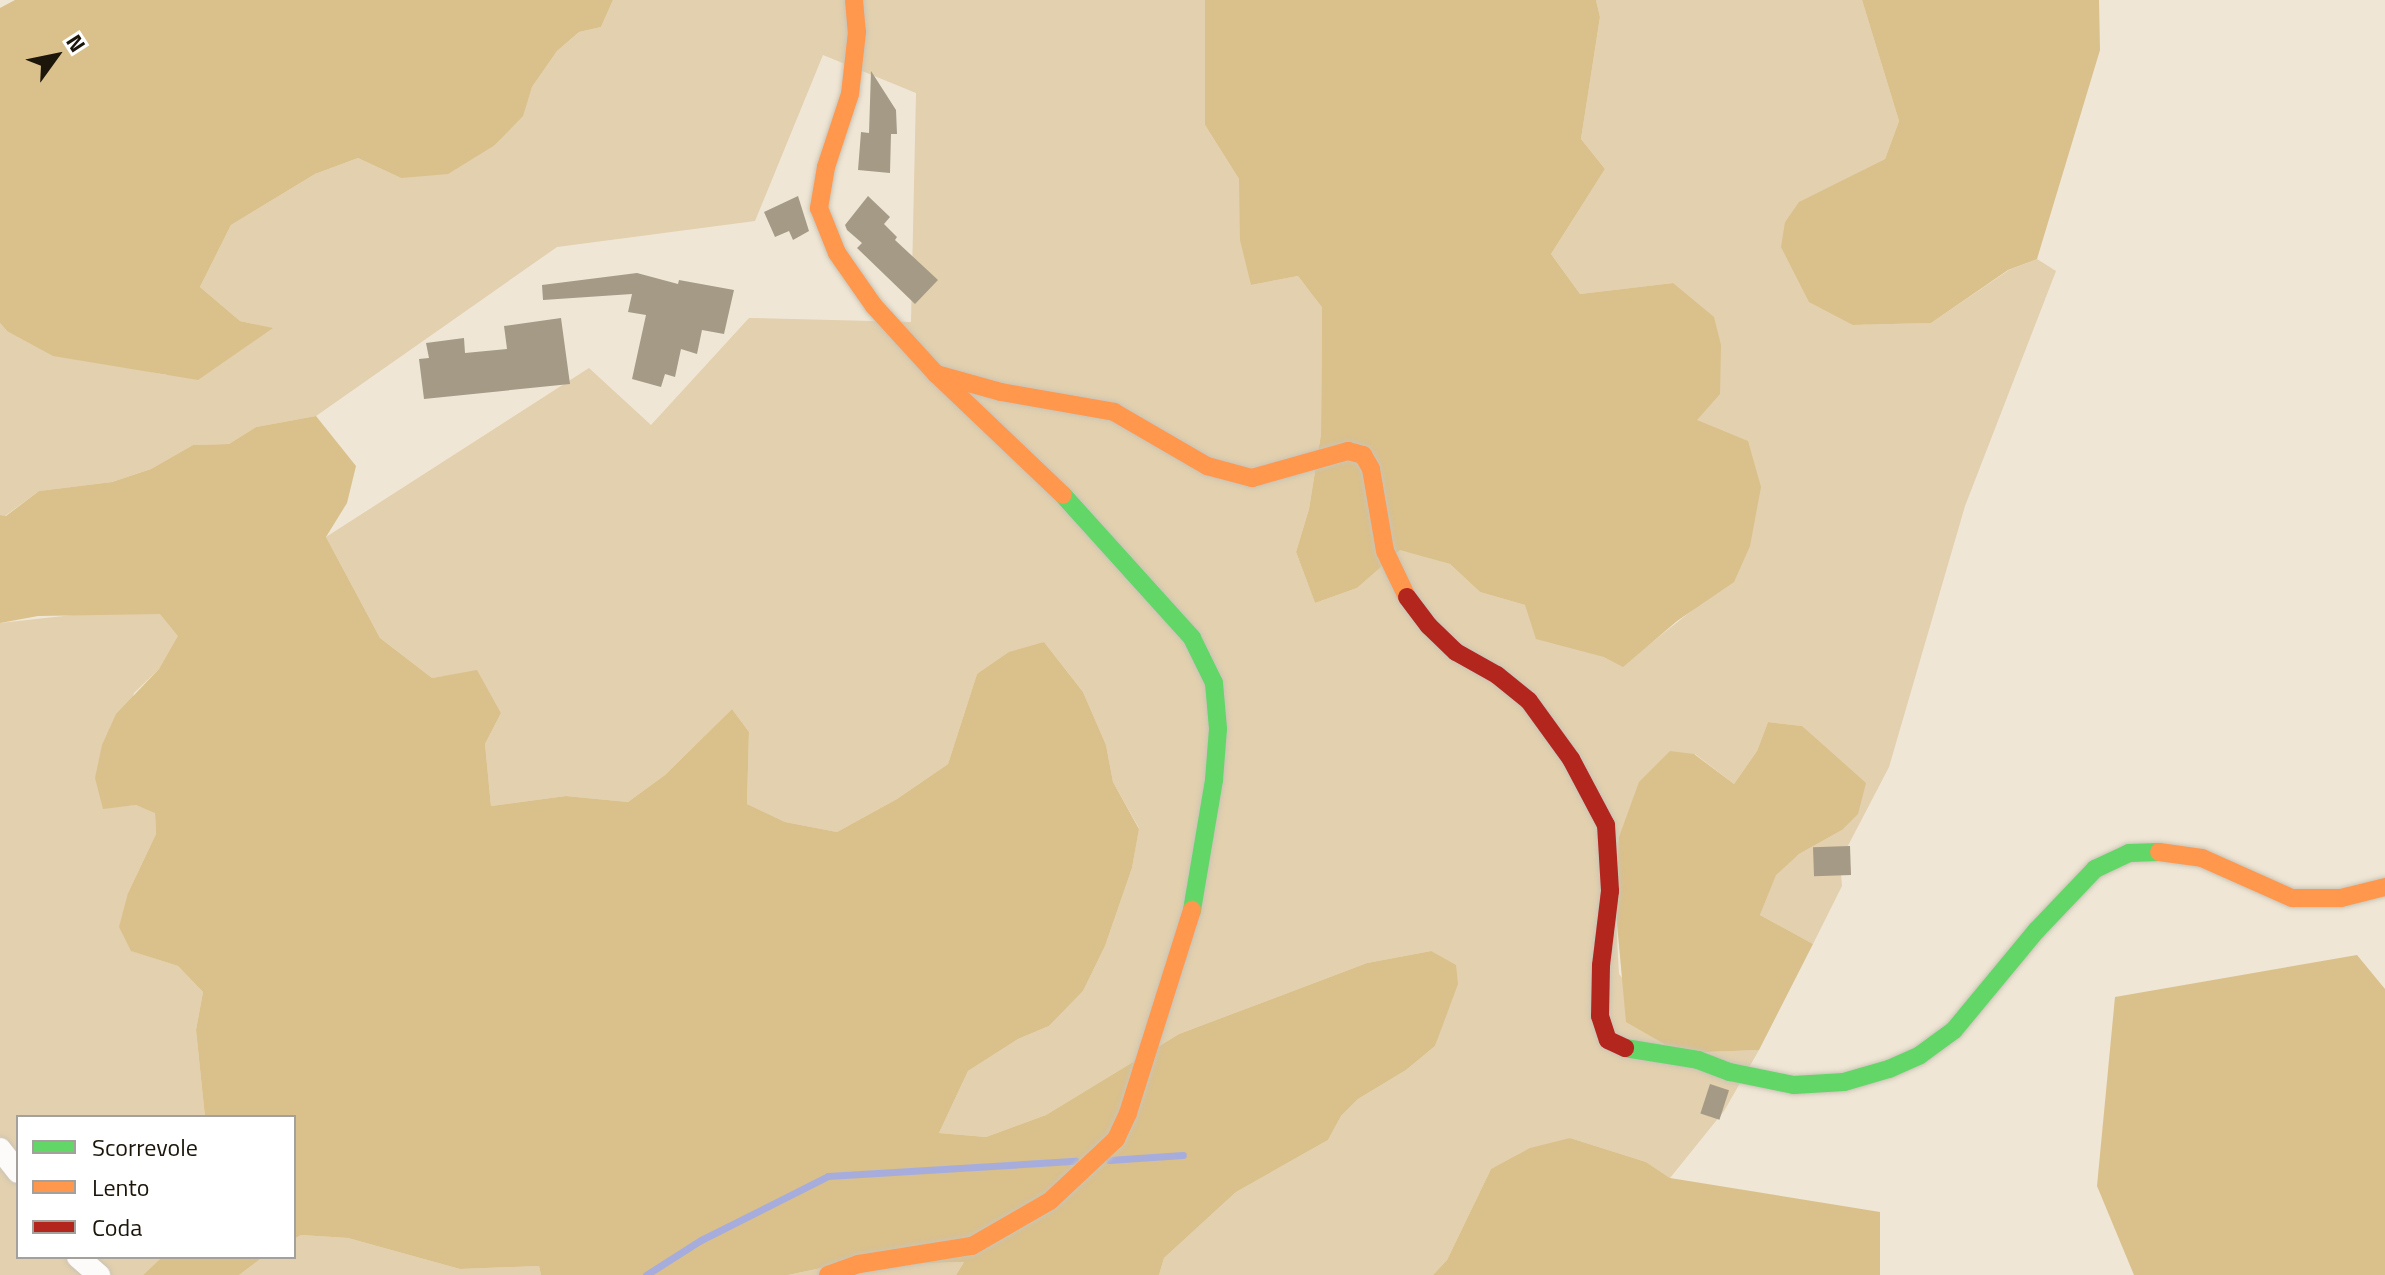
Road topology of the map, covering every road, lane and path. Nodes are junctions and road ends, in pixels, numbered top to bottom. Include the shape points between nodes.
1 (854, 0) edge
2 (936, 374) junction
3 (2385, 887) edge
4 (0, 1149) edge
5 (16, 1169) edge
6 (80, 1259) edge
7 (99, 1275) edge
8 (828, 1275) edge

1 - 2 street via 857,32 850,94 826,167 819,208 837,253 874,306
2 - 3 street via 1001,392 1114,412 1207,466 1252,478 1348,451 1363,455 1371,469 1385,551 1401,589 1456,652 1529,701 1571,759 1606,825 1610,891 1600,1016 1608,1040 1617,1047 1698,1060 1794,1085 1844,1082 1889,1069 1954,1030 2095,869 2129,853 2176,852 2202,858 2292,898 2341,898
2 - 8 street via 1042,471 1192,638 1214,683 1214,780 1189,927 1116,1139 1050,1201 972,1246 859,1264
4 - 5 street
6 - 7 street

